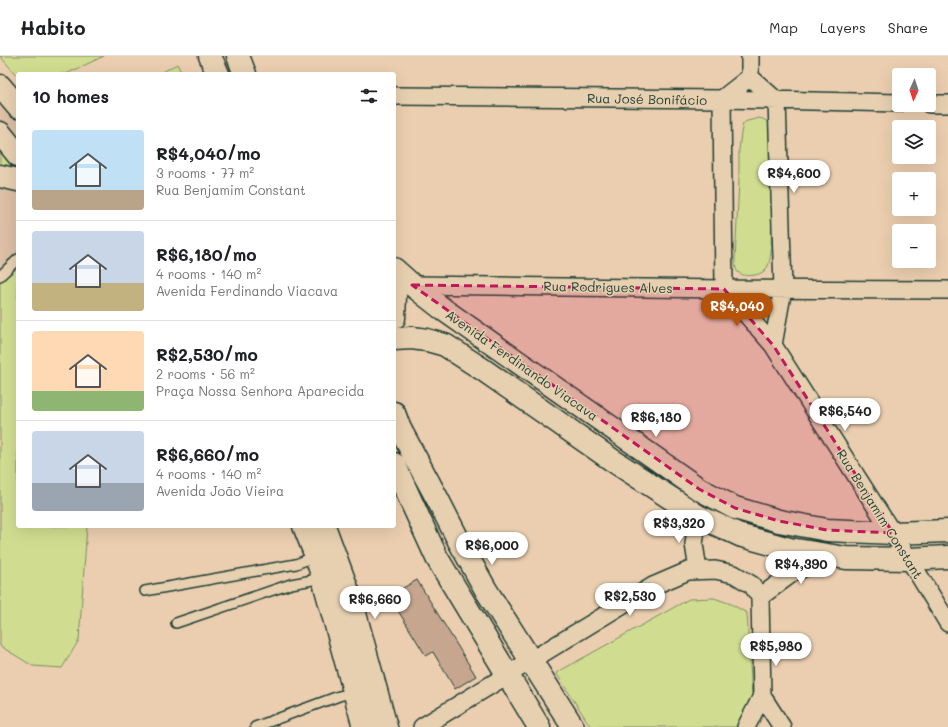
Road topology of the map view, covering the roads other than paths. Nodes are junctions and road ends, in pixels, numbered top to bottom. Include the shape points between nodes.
1 (210, 56) edge
2 (238, 56) edge
3 (750, 56) edge
4 (217, 72) edge
5 (244, 72) edge
6 (750, 77) junction
7 (0, 86) edge
8 (396, 96) edge
9 (722, 99) junction
10 (777, 101) junction
11 (892, 103) edge
12 (936, 104) edge
13 (948, 104) edge
14 (16, 105) edge
15 (0, 133) edge
16 (16, 153) edge
17 (0, 176) edge
18 (16, 180) edge
19 (16, 261) edge
20 (396, 273) edge
21 (0, 276) edge
22 (403, 289) edge
23 (724, 289) junction
24 (783, 289) junction
25 (948, 290) edge
26 (396, 339) edge
27 (773, 345) junction
28 (396, 418) edge
29 (396, 468) edge
30 (698, 516) junction
31 (305, 528) edge
32 (325, 528) edge
33 (948, 531) edge
34 (893, 534) junction
35 (316, 556) junction
36 (831, 556) junction
37 (948, 556) edge
38 (909, 559) junction
39 (698, 570) junction
40 (323, 578) junction
41 (145, 591) dead end
42 (760, 597) junction
43 (176, 623) dead end
44 (948, 623) edge
45 (531, 660) junction
46 (508, 675) junction
47 (355, 692) junction
48 (762, 696) junction
49 (254, 727) edge
50 (364, 727) edge
51 (386, 727) edge
52 (422, 727) edge
53 (539, 727) edge
54 (573, 727) edge
55 (746, 727) edge
56 (782, 727) edge

1 - 4 street
2 - 5 street
3 - 6 street
6 - 9 street
6 - 10 street
7 - 14 street
8 - 9 street, Rua José Bonifácio
9 - 10 street, Rua José Bonifácio
9 - 23 street
10 - 11 street, Rua José Bonifácio
10 - 24 street
12 - 13 street
15 - 16 street
17 - 18 street
19 - 21 lane
20 - 22 street, Avenida Ferdinando Viacava
22 - 23 street, Rua Rodrigues Alves
22 - 34 street, Avenida Ferdinando Viacava via 444,310 699,489 735,508 779,521 827,530
23 - 24 street, Rua Rodrigues Alves
23 - 27 street, Rua Benjamim Constant
24 - 25 street, Rua Rodrigues Alves
24 - 27 street
26 - 30 street, Avenida Ferdinando Viacava via 412,338 445,345
27 - 34 street, Rua Benjamim Constant
28 - 45 street via 486,590
29 - 46 street via 437,558
30 - 36 street, Avenida Ferdinando Viacava via 742,536 790,549
30 - 39 street via 694,544
31 - 35 street
32 - 51 street via 351,600
33 - 34 street, Avenida Ferdinando Viacava
34 - 38 street, Rua Benjamim Constant
35 - 40 street
35 - 41 lane via 296,564
36 - 38 street, Avenida Ferdinando Viacava
36 - 42 street via 794,572
37 - 38 street, Avenida Ferdinando Viacava
38 - 44 street, Rua Benjamim Constant
39 - 42 street via 734,574 752,585
39 - 45 street via 688,571 653,586
40 - 43 lane via 291,584
40 - 47 street
42 - 48 street
45 - 46 street
45 - 54 street
46 - 52 street
46 - 53 street
47 - 49 lane
47 - 50 street
48 - 55 street
48 - 56 street

